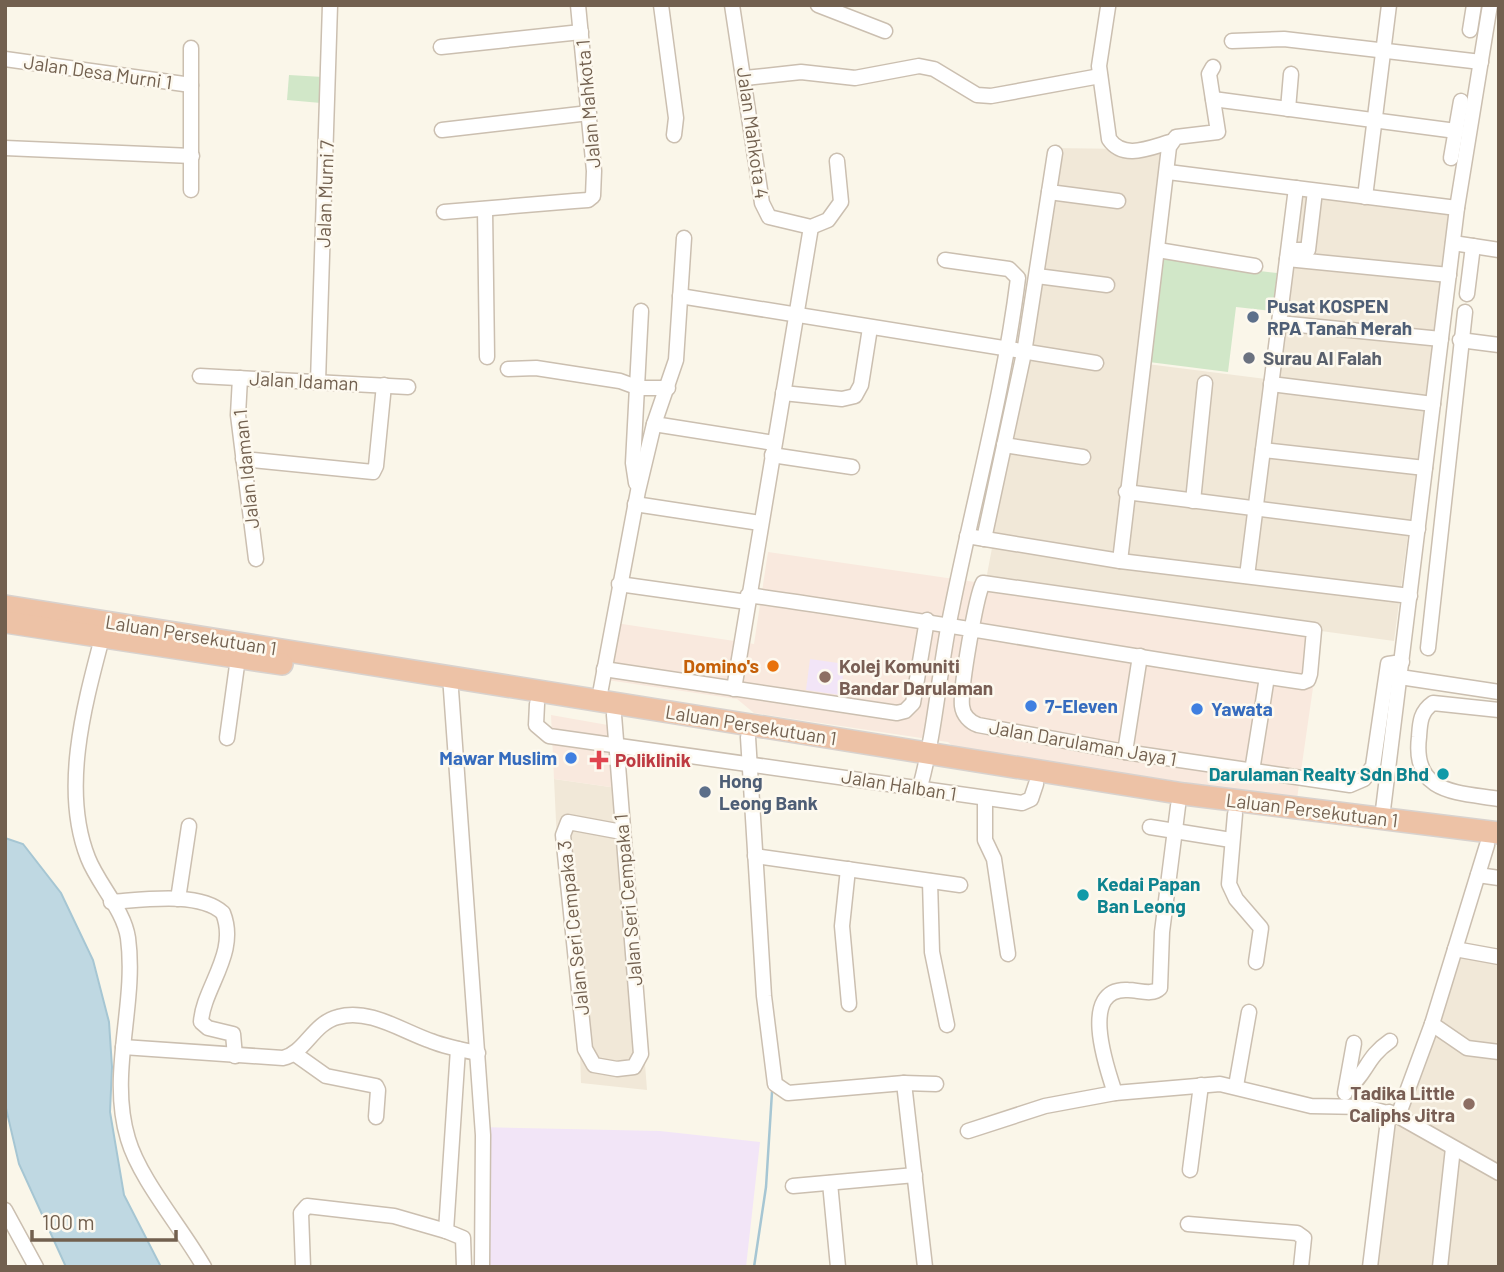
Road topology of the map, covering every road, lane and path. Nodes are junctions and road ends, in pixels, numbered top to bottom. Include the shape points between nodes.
1 (330, 5) edge
2 (578, 5) edge
3 (661, 5) edge
4 (732, 5) edge
5 (818, 5) edge
6 (1389, 5) edge
7 (1474, 5) edge
8 (1490, 5) edge
9 (1108, 7) edge
10 (1470, 30) dead end
11 (885, 31) dead end
12 (581, 32) junction
13 (1231, 41) dead end
14 (441, 47) dead end
15 (191, 48) dead end
16 (1383, 52) junction
17 (5, 60) edge
18 (1481, 62) junction
19 (1213, 67) dead end
20 (1291, 74) dead end
21 (1100, 76) junction
22 (745, 78) junction
23 (191, 85) junction
24 (1213, 99) junction
25 (1461, 101) dead end
26 (1288, 109) junction
27 (589, 113) junction
28 (1374, 120) junction
29 (442, 130) dead end
30 (1456, 131) junction
31 (674, 135) dead end
32 (1170, 142) junction
33 (5, 148) edge
34 (1055, 153) dead end
35 (191, 156) junction
36 (1451, 158) dead end
37 (837, 161) dead end
38 (1168, 172) junction
39 (1296, 188) junction
40 (191, 190) dead end
41 (1315, 191) junction
42 (1049, 192) junction
43 (1365, 197) junction
44 (1118, 201) dead end
45 (1457, 208) junction
46 (485, 209) junction
47 (444, 212) dead end
48 (811, 227) junction
49 (684, 238) dead end
50 (1453, 243) junction
51 (1473, 246) junction
52 (1157, 250) junction
53 (1499, 250) edge
54 (1288, 255) junction
55 (944, 261) dead end
56 (1255, 266) dead end
57 (1449, 275) junction
58 (1037, 276) junction
59 (1107, 285) dead end
60 (1467, 294) dead end
61 (680, 296) junction
62 (641, 311) dead end
63 (1465, 312) dead end
64 (796, 317) junction
65 (1279, 323) junction
66 (870, 328) junction
67 (1441, 339) junction
68 (1460, 340) junction
69 (1499, 345) edge
70 (1009, 351) junction
71 (1024, 353) junction
72 (487, 357) dead end
73 (1096, 363) dead end
74 (508, 369) dead end
75 (200, 376) dead end
76 (240, 378) junction
77 (318, 382) junction
78 (1206, 383) dead end
79 (1271, 384) junction
80 (384, 386) junction
81 (408, 387) dead end
82 (639, 388) junction
83 (668, 388) junction
84 (783, 393) junction
85 (1433, 404) junction
86 (654, 424) junction
87 (1004, 445) junction
88 (773, 449) junction
89 (1263, 450) junction
90 (1083, 457) dead end
91 (243, 459) junction
92 (852, 467) dead end
93 (1425, 468) junction
94 (1126, 492) junction
95 (636, 498) junction
96 (1194, 501) junction
97 (1256, 509) junction
98 (760, 523) junction
99 (1418, 529) junction
100 (967, 536) junction
101 (984, 539) junction
102 (256, 559) dead end
103 (1120, 561) junction
104 (1247, 576) junction
105 (619, 584) junction
106 (1409, 596) junction
107 (748, 598) junction
108 (5, 606) edge
109 (927, 620) junction
110 (5, 622) edge
111 (948, 623) junction
112 (974, 628) junction
113 (102, 638) junction
114 (1428, 648) dead end
115 (1140, 656) junction
116 (238, 658) junction
117 (1402, 662) junction
118 (604, 670) junction
119 (1267, 677) junction
120 (1399, 677) junction
121 (451, 684) junction
122 (734, 689) junction
123 (1499, 692) edge
124 (599, 699) junction
125 (537, 704) junction
126 (1499, 710) edge
127 (614, 715) junction
128 (748, 737) junction
129 (227, 738) dead end
130 (616, 746) junction
131 (1125, 752) junction
132 (1383, 752) junction
133 (927, 760) junction
134 (750, 763) junction
135 (1252, 771) junction
136 (1036, 783) junction
137 (919, 787) junction
138 (985, 799) junction
139 (1499, 799) edge
140 (1178, 806) junction
141 (1235, 814) junction
142 (1382, 818) junction
143 (190, 827) dead end
144 (1150, 827) dead end
145 (1174, 831) junction
146 (622, 832) junction
147 (1231, 840) junction
148 (1495, 842) edge
149 (755, 856) junction
150 (848, 869) junction
151 (1478, 875) junction
152 (1499, 878) edge
153 (930, 881) junction
154 (960, 886) dead end
155 (178, 898) junction
156 (111, 902) junction
157 (1455, 949) junction
158 (1008, 954) dead end
159 (1499, 957) edge
160 (1256, 962) dead end
161 (849, 1004) dead end
162 (1249, 1012) dead end
163 (1432, 1024) junction
164 (947, 1025) dead end
165 (1390, 1041) dead end
166 (1354, 1043) dead end
167 (123, 1047) junction
168 (458, 1049) junction
169 (1499, 1052) edge
170 (478, 1053) junction
171 (295, 1054) junction
172 (641, 1054) joint
173 (235, 1056) junction
174 (904, 1083) junction
175 (936, 1084) dead end
176 (1201, 1085) junction
177 (1236, 1086) junction
178 (1346, 1090) junction
179 (1115, 1093) junction
180 (1343, 1108) junction
181 (1394, 1114) junction
182 (376, 1116) dead end
183 (968, 1131) dead end
184 (1453, 1148) junction
185 (1190, 1170) dead end
186 (1499, 1173) edge
187 (915, 1175) junction
188 (830, 1183) junction
189 (793, 1186) dead end
190 (5, 1210) edge
191 (1188, 1224) dead end
192 (446, 1231) junction
193 (36, 1267) edge
194 (204, 1267) edge
195 (303, 1267) edge
196 (464, 1267) edge
197 (482, 1267) edge
198 (838, 1267) edge
199 (925, 1267) edge
200 (1301, 1267) edge
201 (1370, 1267) edge
202 (1440, 1267) edge

1 - 77 street, Jalan Murni 7
2 - 12 street, Jalan Mahkota 1
3 - 31 street via 676,118
4 - 22 street, Jalan Mahkota 4
5 - 11 street
6 - 16 street
7 - 10 street
8 - 18 street
9 - 21 street
12 - 14 street
12 - 27 street, Jalan Mahkota 1
13 - 16 street via 1284,39
15 - 23 street
16 - 18 street
16 - 28 street
17 - 23 street, Jalan Desa Murni 1
18 - 45 street
19 - 24 street via 1209,74
20 - 26 street
21 - 22 street via 991,96 977,95 934,69 919,66 855,78 801,72
21 - 32 street via 1105,127 1115,148 1135,151
22 - 48 street, Jalan Mahkota 4 via 765,212 772,220
23 - 35 street
24 - 26 street
24 - 32 street via 1219,132 1176,136
25 - 30 street
26 - 28 street
27 - 29 street
27 - 46 street, Jalan Mahkota 1 via 596,187 588,200
28 - 30 street
28 - 43 street
30 - 36 street
32 - 38 street
33 - 35 street
34 - 42 street
35 - 40 street
37 - 48 street via 841,202 828,220
38 - 39 street
38 - 52 street
39 - 41 street
39 - 54 street
41 - 43 street
41 - 54 street via 1308,250
42 - 44 street
42 - 58 street
43 - 45 street
45 - 50 street
46 - 47 street
46 - 72 street
48 - 64 street
49 - 61 street
50 - 51 street
50 - 57 street
51 - 53 street
51 - 60 street
52 - 56 street
52 - 94 street
54 - 57 street
54 - 65 street
55 - 70 street via 1009,269 1017,274
57 - 67 street
58 - 59 street
58 - 71 street
61 - 64 street
61 - 83 street via 676,360
62 - 82 street
63 - 68 street
64 - 66 street
64 - 84 street
65 - 67 street
65 - 79 street
66 - 70 street
66 - 84 street via 855,396 842,399
67 - 85 street
68 - 69 street
68 - 114 street
70 - 71 street
70 - 100 street
71 - 73 street
71 - 87 street
74 - 82 street via 536,368
75 - 76 street, Jalan Idaman
76 - 77 street, Jalan Idaman
76 - 91 street, Jalan Idaman 1
77 - 80 street, Jalan Idaman
78 - 96 street
79 - 85 street
79 - 89 street
80 - 81 street, Jalan Idaman
80 - 91 street via 373,472
82 - 83 street
82 - 95 street via 633,463
83 - 86 street
84 - 88 street
85 - 93 street
86 - 88 street
86 - 95 street
87 - 90 street
87 - 101 street
88 - 92 street
88 - 98 street
89 - 93 street
89 - 97 street
91 - 102 street, Jalan Idaman 1
93 - 99 street
94 - 96 street
94 - 103 street
95 - 98 street
95 - 105 street
96 - 97 street
97 - 99 street
97 - 104 street
98 - 107 street
99 - 106 street
100 - 101 street
100 - 111 street
101 - 103 street
103 - 104 street
104 - 106 street
105 - 107 street
105 - 118 street
106 - 117 street
107 - 109 street
107 - 122 street
108 - 121 highway, Laluan Persekutuan 1
109 - 111 street
109 - 122 street via 913,703 905,711
110 - 113 highway, Laluan Persekutuan 1
111 - 112 street
111 - 133 street
112 - 115 street
112 - 119 street via 979,590 990,583 1314,630 1308,680
112 - 131 street, Jalan Darulaman Jaya 1 via 962,701 971,722
113 - 116 highway, Laluan Persekutuan 1
113 - 156 street via 82,721 77,805 87,855
115 - 119 street
115 - 131 street
116 - 121 highway, Laluan Persekutuan 1
116 - 129 street
117 - 120 street
117 - 132 street via 1388,664
118 - 122 street
118 - 124 street
119 - 135 street
120 - 123 street
120 - 132 street
121 - 124 highway, Laluan Persekutuan 1
121 - 125 highway, Laluan Persekutuan 1
121 - 170 street
124 - 133 highway, Laluan Persekutuan 1
125 - 127 highway, Laluan Persekutuan 1
125 - 130 street, Jalan Halban 1 via 536,725 543,734
126 - 139 street via 1433,704 1421,718 1417,755 1428,779 1443,790
127 - 128 highway, Laluan Persekutuan 1
127 - 130 street, Jalan Seri Cempaka 1
128 - 133 highway, Laluan Persekutuan 1
128 - 134 street
130 - 134 street, Jalan Halban 1
130 - 146 street, Jalan Seri Cempaka 1
131 - 135 street, Jalan Darulaman Jaya 1
132 - 135 street, Jalan Darulaman Jaya 1 via 1354,785
132 - 142 street
133 - 136 highway, Laluan Persekutuan 1
133 - 137 street
133 - 142 highway, Laluan Persekutuan 1
134 - 137 street, Jalan Halban 1
134 - 149 street
136 - 138 street, Jalan Halban 1 via 1028,802
136 - 140 highway, Laluan Persekutuan 1
137 - 138 street, Jalan Halban 1
138 - 158 street via 985,840 993,859
140 - 141 highway, Laluan Persekutuan 1
140 - 145 street
141 - 147 street
141 - 148 highway, Laluan Persekutuan 1
142 - 148 highway, Laluan Persekutuan 1
143 - 155 street
144 - 145 street
145 - 147 street
145 - 179 street via 1160,988 1152,993 1117,991 1109,995 1101,1010 1101,1046
146 - 172 street, Jalan Seri Cempaka 1
146 - 172 street, Jalan Seri Cempaka 3 via 573,822 564,828 585,1049 594,1065 617,1069 634,1067
147 - 160 street via 1229,884 1261,928
148 - 151 street
149 - 150 street
149 - 174 street via 771,1069 778,1089 788,1093
150 - 153 street
150 - 161 street via 842,926
151 - 152 street
151 - 157 street
153 - 154 street
153 - 164 street via 932,952
155 - 156 street
155 - 173 street via 212,906 225,917 222,965 201,1022 233,1034
156 - 167 street via 126,930 129,953
157 - 159 street
157 - 163 street
162 - 177 street
163 - 169 street via 1466,1048
163 - 181 street
165 - 178 street via 1369,1057 1359,1080
166 - 178 street
167 - 173 street
167 - 194 street via 121,1104 132,1152
168 - 170 street
168 - 171 street via 351,1015 326,1021
168 - 192 street
170 - 197 street
171 - 173 street via 278,1059
171 - 182 street via 326,1076 376,1086
174 - 175 street
174 - 187 street
176 - 177 street
176 - 179 street
176 - 185 street
177 - 180 street via 1311,1106
178 - 180 street
179 - 183 street via 1045,1106
180 - 181 street
181 - 184 street
181 - 201 street
184 - 186 street
184 - 202 street
187 - 188 street
187 - 199 street
188 - 189 street
188 - 198 street
190 - 193 street
191 - 200 street via 1297,1233 1304,1238
192 - 195 street via 394,1216 307,1206 301,1213
192 - 196 street via 463,1238

